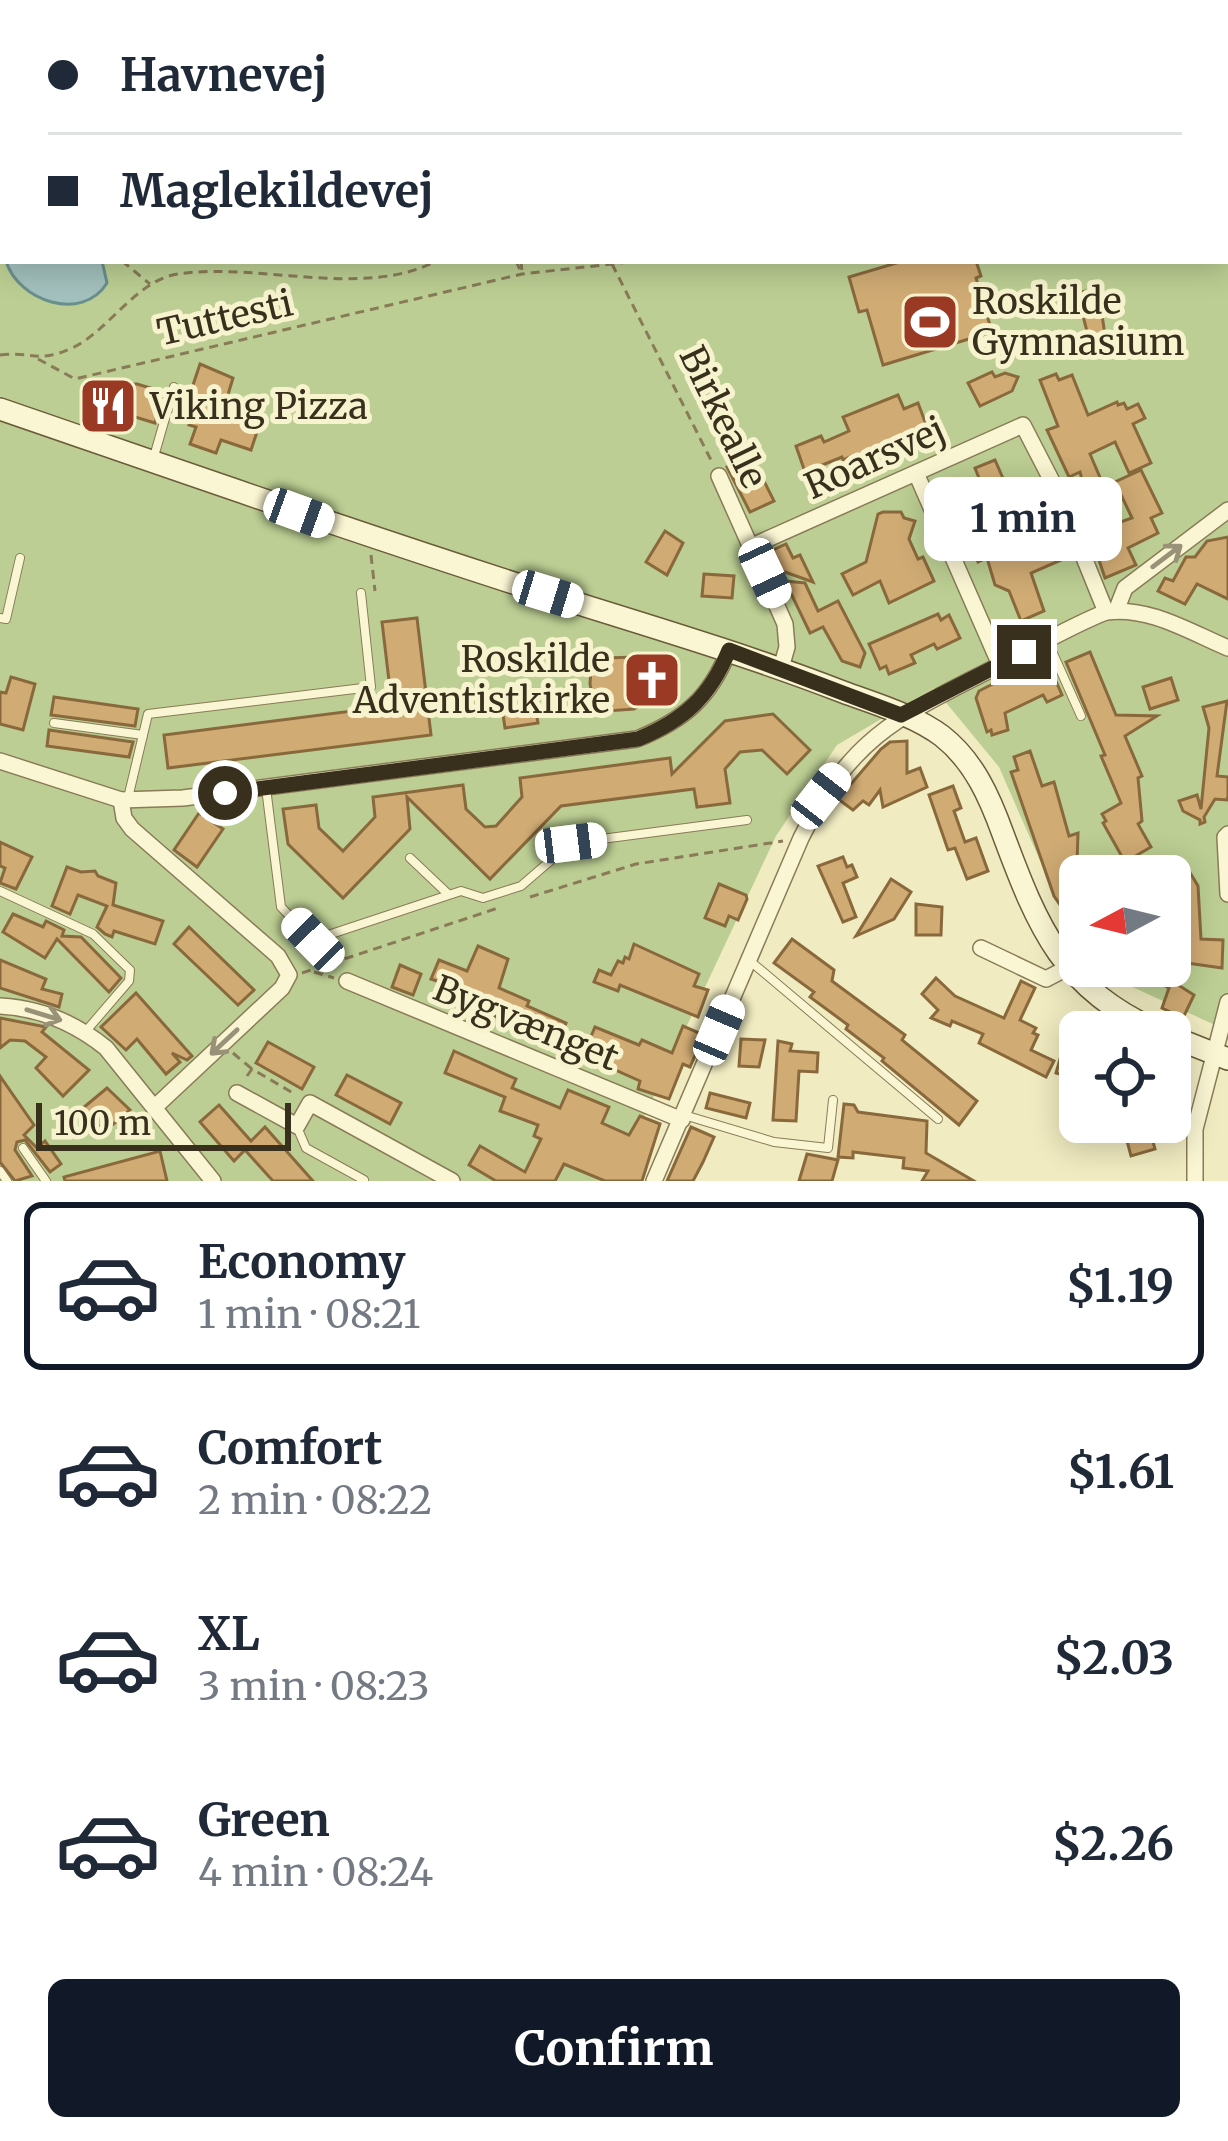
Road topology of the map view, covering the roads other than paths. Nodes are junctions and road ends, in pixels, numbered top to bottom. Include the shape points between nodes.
1 (175, 387) dead end
2 (0, 409) edge
3 (152, 461) junction
4 (916, 473) junction
5 (719, 476) road end
6 (1228, 510) edge
7 (752, 546) junction
8 (20, 559) dead end
9 (361, 593) road end
10 (1111, 612) junction
11 (0, 618) edge
12 (1047, 640) junction
13 (1228, 648) edge
14 (729, 650) junction
15 (1000, 665) junction
16 (781, 668) junction
17 (901, 715) junction
18 (1081, 716) dead end
19 (54, 723) dead end
20 (143, 735) junction
21 (0, 761) edge
22 (266, 788) junction
23 (124, 800) junction
24 (747, 820) dead end
25 (1228, 834) edge
26 (410, 858) dead end
27 (0, 891) edge
28 (1228, 894) edge
29 (448, 895) junction
30 (981, 948) dead end
31 (1059, 956) edge
32 (749, 960) junction
33 (1059, 972) edge
34 (347, 981) road end
35 (1088, 987) edge
36 (1228, 1002) edge
37 (0, 1006) edge
38 (1121, 1011) edge
39 (86, 1032) junction
40 (1191, 1045) edge
41 (1221, 1057) edge
42 (237, 1094) road end
43 (833, 1100) dead end
44 (155, 1107) junction
45 (683, 1118) junction
46 (938, 1119) dead end
47 (297, 1126) junction
48 (23, 1148) dead end
49 (0, 1171) edge
50 (364, 1180) edge
51 (7, 1181) edge
52 (46, 1181) edge
53 (213, 1181) edge
54 (452, 1181) edge
55 (654, 1181) edge
56 (1195, 1181) edge

1 - 3 lane
2 - 3 main road
3 - 14 main road
4 - 7 street, Roarsvej
4 - 10 street, Roarsvej via 1023,425
4 - 15 street
5 - 7 street, Birkealle
10 -> 6 street via 1125,588
7 - 16 street, Birkealle via 785,624
8 - 11 lane via 6,619
9 - 20 lane via 371,687 148,714
10 - 12 street
10 - 13 street via 1154,617
12 - 15 street
12 - 18 lane
14 - 16 main road
14 - 22 street via 693,709 638,739
15 - 17 street
16 - 17 main road
17 - 31 main road via 937,733 970,764 1033,915
17 - 32 street via 821,796
19 - 20 lane
20 - 23 lane
21 - 23 street
22 - 23 street
22 - 29 lane via 281,907 313,940
23 -> 44 street via 132,829 278,956 289,975
24 - 29 lane via 571,843 520,886 483,898
25 - 28 street
26 - 29 lane
27 - 39 lane via 93,934 130,970
30 - 33 street via 1046,979
32 - 45 street
32 - 46 lane
34 - 45 street, Bygvænget
35 - 38 main road
36 - 41 street
37 -> 39 street
39 - 44 street
40 - 41 main road
41 - 56 street via 1195,1129
42 - 47 street
43 - 45 lane via 828,1148
44 - 53 street
45 - 55 street
47 - 50 lane via 306,1148
47 - 54 street via 310,1103
48 - 52 lane
49 - 51 lane

